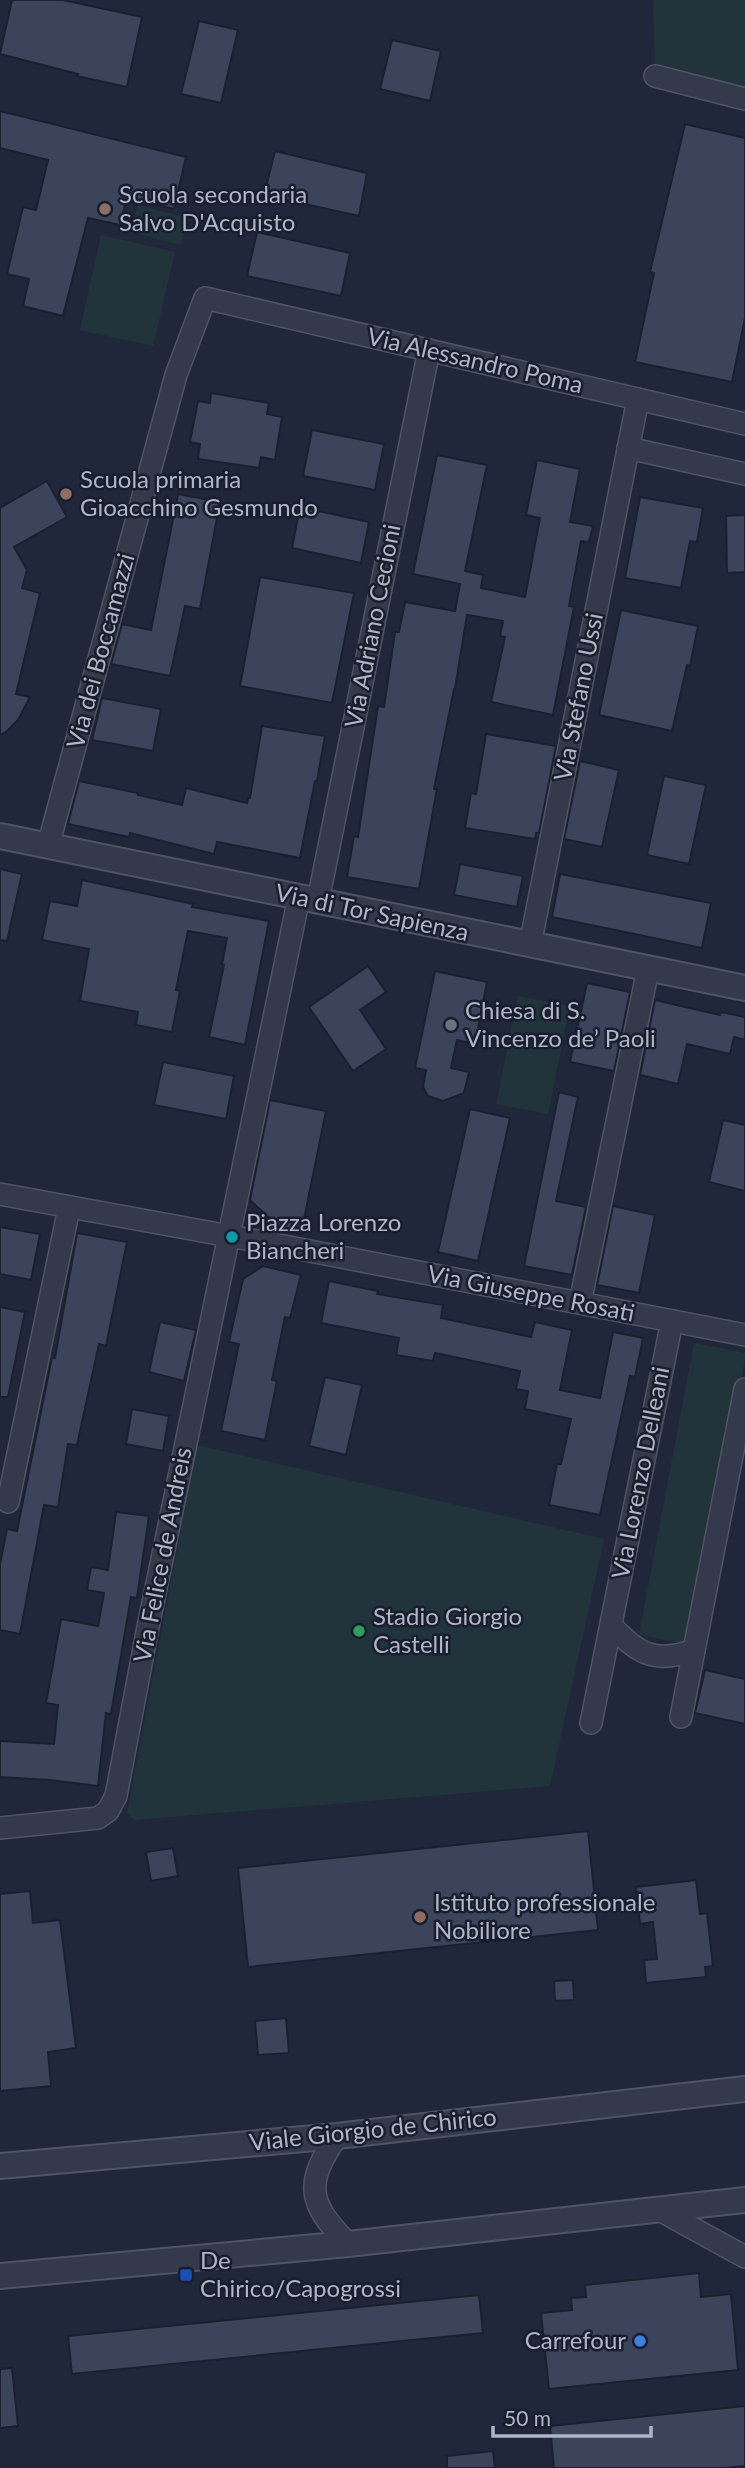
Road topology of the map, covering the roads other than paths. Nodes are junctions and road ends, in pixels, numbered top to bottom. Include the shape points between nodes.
1 (655, 76) dead end
2 (745, 99) edge
3 (205, 298) joint
4 (429, 350) junction
5 (638, 399) junction
6 (745, 424) edge
7 (628, 448) junction
8 (745, 474) edge
9 (0, 836) edge
10 (48, 846) junction
11 (308, 899) junction
12 (530, 945) junction
13 (648, 969) junction
14 (745, 988) edge
15 (0, 1194) edge
16 (69, 1208) junction
17 (228, 1236) junction
18 (580, 1303) junction
19 (672, 1321) junction
20 (745, 1335) edge
21 (745, 1389) edge
22 (8, 1502) dead end
23 (611, 1625) junction
24 (694, 1650) junction
25 (681, 1717) dead end
26 (591, 1723) dead end
27 (0, 1828) edge
28 (745, 2089) edge
29 (337, 2136) junction
30 (0, 2166) edge
31 (745, 2200) edge
32 (656, 2208) junction
33 (348, 2244) junction
34 (745, 2258) edge
35 (0, 2276) edge

1 - 2 street
3 - 4 street, Via Alessandro Poma
3 - 10 street, Via dei Boccamazzi via 176,375
4 - 5 street, Via Alessandro Poma
4 - 11 street, Via Adriano Cecioni
5 - 6 street, Via Alessandro Poma
5 - 7 street, Via Stefano Ussi
7 - 8 street
7 - 12 street, Via Stefano Ussi
9 - 10 street, Via di Tor Sapienza
10 - 11 street, Via di Tor Sapienza
11 - 12 street, Via di Tor Sapienza
11 - 17 street
12 - 13 street, Via di Tor Sapienza
13 - 14 street, Via di Tor Sapienza
13 - 18 street
15 - 16 street
16 - 17 street
16 - 22 street
17 - 18 street, Via Giuseppe Rosati
17 - 27 street, Via Felice de Andreis via 118,1788 108,1811 93,1819
18 - 19 street, Via Giuseppe Rosati
19 - 20 street, Via Giuseppe Rosati
19 - 23 street, Via Lorenzo Delleani
21 - 24 street
23 - 24 street via 639,1651 654,1656
23 - 26 street, Via Lorenzo Delleani
24 - 25 street
28 - 29 street, Viale Giorgio de Chirico
29 - 30 street, Viale Giorgio de Chirico
29 - 33 street via 317,2168 315,2191 321,2214
31 - 32 street
32 - 33 street
32 - 34 street
33 - 35 street

